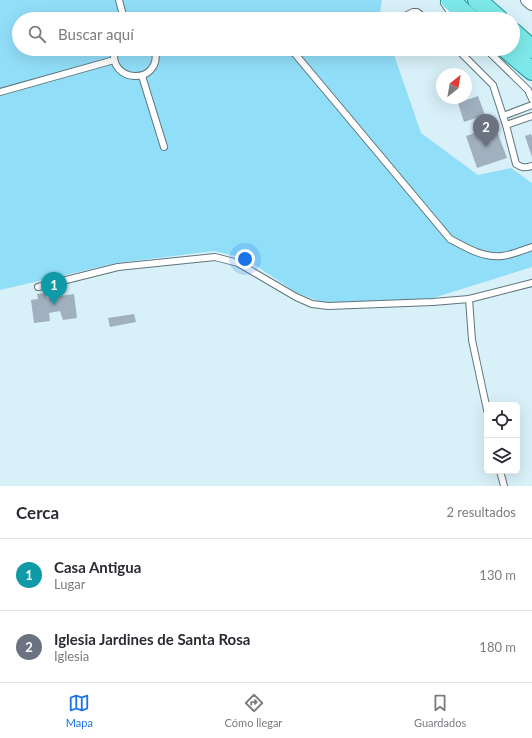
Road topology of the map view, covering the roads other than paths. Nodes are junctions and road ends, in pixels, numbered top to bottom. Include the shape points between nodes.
1 (119, 0) edge
2 (443, 0) edge
3 (450, 0) edge
4 (477, 0) edge
5 (527, 0) edge
6 (532, 4) edge
7 (122, 12) edge
8 (449, 12) edge
9 (463, 12) edge
10 (490, 12) edge
11 (520, 38) edge
12 (532, 49) edge
13 (114, 56) edge
14 (156, 56) edge
15 (297, 56) edge
16 (464, 56) edge
17 (493, 56) edge
18 (514, 56) edge
19 (114, 60) junction
20 (532, 71) edge
21 (142, 76) junction
22 (0, 92) edge
23 (532, 99) edge
24 (532, 105) edge
25 (503, 116) junction
26 (532, 116) edge
27 (506, 125) junction
28 (164, 147) dead end
29 (532, 166) edge
30 (532, 247) edge
31 (532, 284) edge
32 (38, 287) dead end
33 (469, 299) junction
34 (485, 402) edge
35 (501, 474) edge
36 (504, 486) edge

1 - 7 lane
2 - 8 lane
3 - 9 main road
4 - 10 main road
5 - 6 street
11 - 12 main road
13 - 19 lane
14 - 21 lane via 152,68
15 - 30 lane via 450,239 471,251 488,256 504,256
16 - 25 lane via 493,85
17 - 23 lane via 528,90
18 - 20 main road
19 - 21 lane via 121,72 128,76
19 - 22 lane
21 - 28 lane
24 - 25 lane
25 - 27 lane
26 - 27 lane
27 - 29 lane via 516,164 525,168
31 - 33 lane
32 - 33 lane via 118,266 215,258 238,263 312,304 328,306
33 - 34 lane via 472,340
35 - 36 lane

